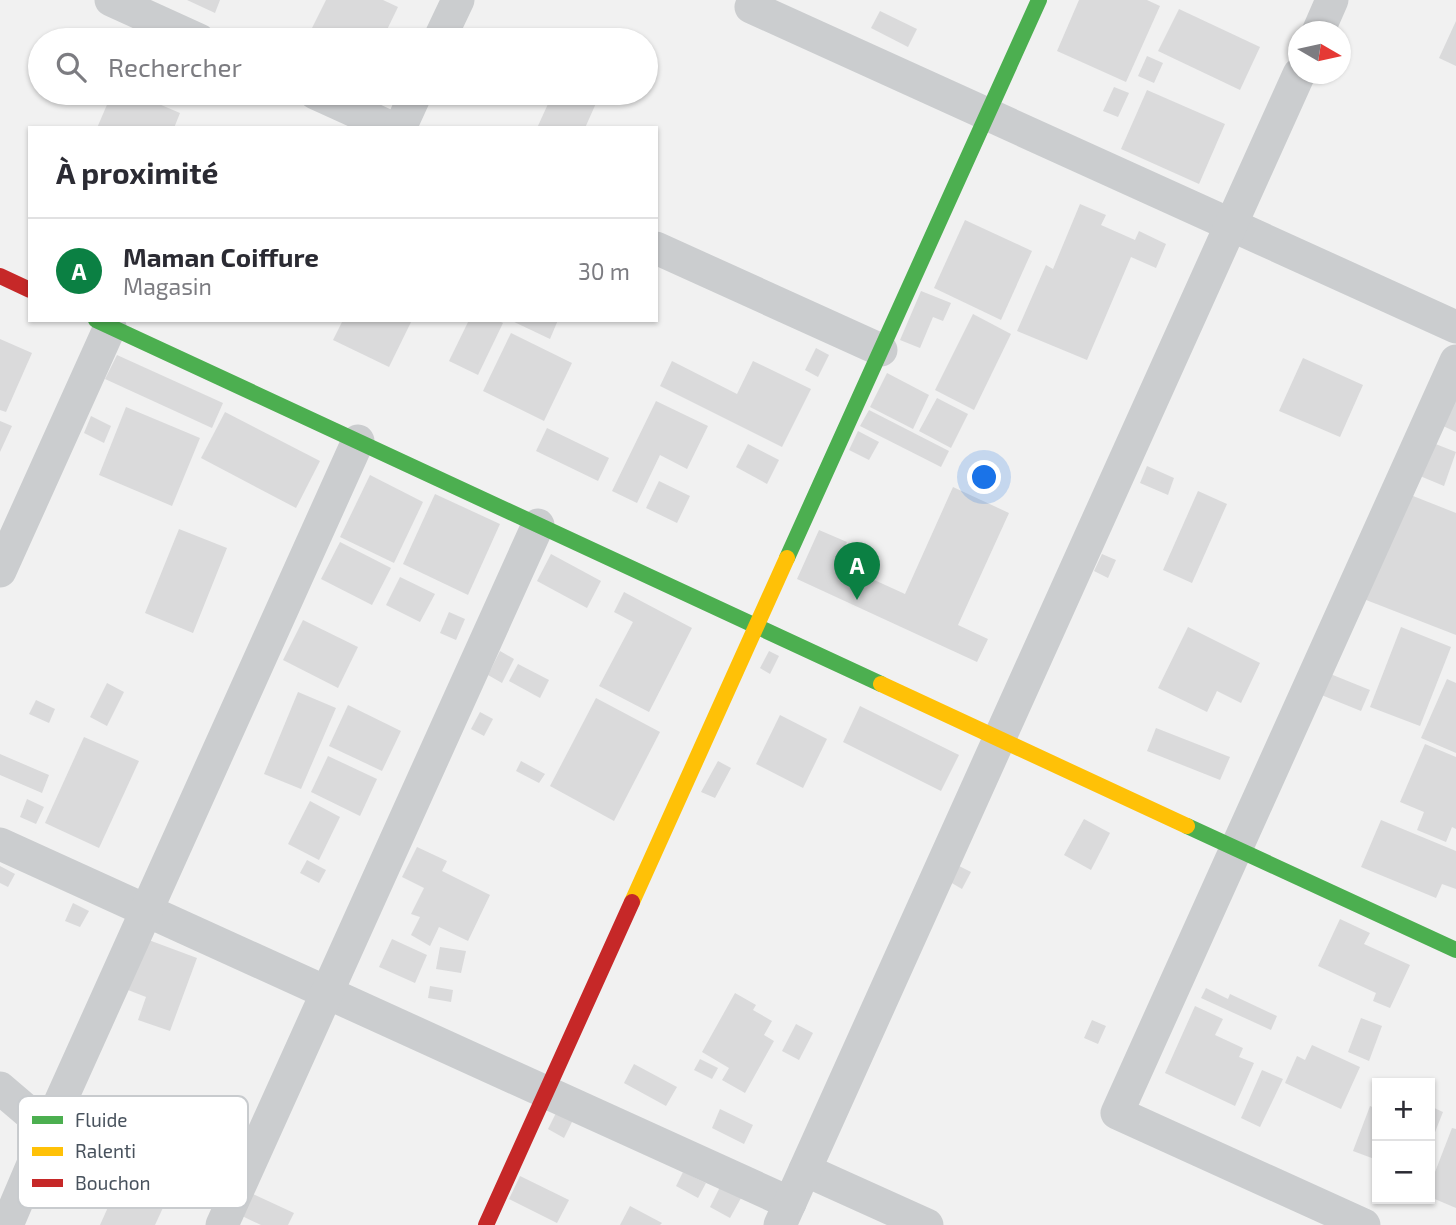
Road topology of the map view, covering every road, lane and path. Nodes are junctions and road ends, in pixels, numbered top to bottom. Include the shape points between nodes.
1 (111, 0) edge
2 (457, 0) edge
3 (754, 0) edge
4 (1039, 0) edge
5 (1332, 0) edge
6 (1323, 21) edge
7 (173, 28) edge
8 (444, 28) edge
9 (1294, 84) edge
10 (341, 105) edge
11 (411, 105) edge
12 (987, 114) junction
13 (387, 126) edge
14 (401, 126) edge
15 (1231, 225) junction
16 (658, 249) edge
17 (0, 276) edge
18 (28, 289) edge
19 (103, 323) edge
20 (1456, 327) edge
21 (881, 350) junction
22 (1456, 361) edge
23 (358, 441) junction
24 (538, 525) junction
25 (0, 571) edge
26 (757, 626) junction
27 (1000, 738) junction
28 (0, 844) edge
29 (1236, 848) junction
30 (146, 911) junction
31 (1456, 950) edge
32 (327, 993) junction
33 (0, 1087) edge
34 (546, 1093) junction
35 (63, 1096) edge
36 (18, 1103) edge
37 (248, 1168) edge
38 (805, 1170) junction
39 (18, 1201) edge
40 (230, 1208) edge
41 (785, 1214) edge
42 (8, 1225) edge
43 (222, 1225) edge
44 (486, 1225) edge
45 (927, 1225) edge
46 (1363, 1225) edge

1 - 7 street
2 - 8 street
3 - 12 street via 751,7
4 - 12 street
5 - 6 street
9 - 15 street
10 - 13 street
11 - 14 street
12 - 15 street
12 - 21 street
15 - 20 street
15 - 27 street
16 - 21 street
17 - 18 street
19 - 23 street
19 - 25 street
21 - 26 street
22 - 29 street
23 - 24 street
23 - 30 street
24 - 26 street
24 - 32 street
26 - 27 street
26 - 34 street
27 - 29 street
27 - 38 street
28 - 30 street
29 - 31 street
29 - 46 street via 1117,1113
30 - 32 street
30 - 35 street
32 - 34 street
32 - 37 street
33 - 36 street
34 - 41 street
34 - 44 street
38 - 41 street
38 - 45 street
39 - 42 street
40 - 43 street

